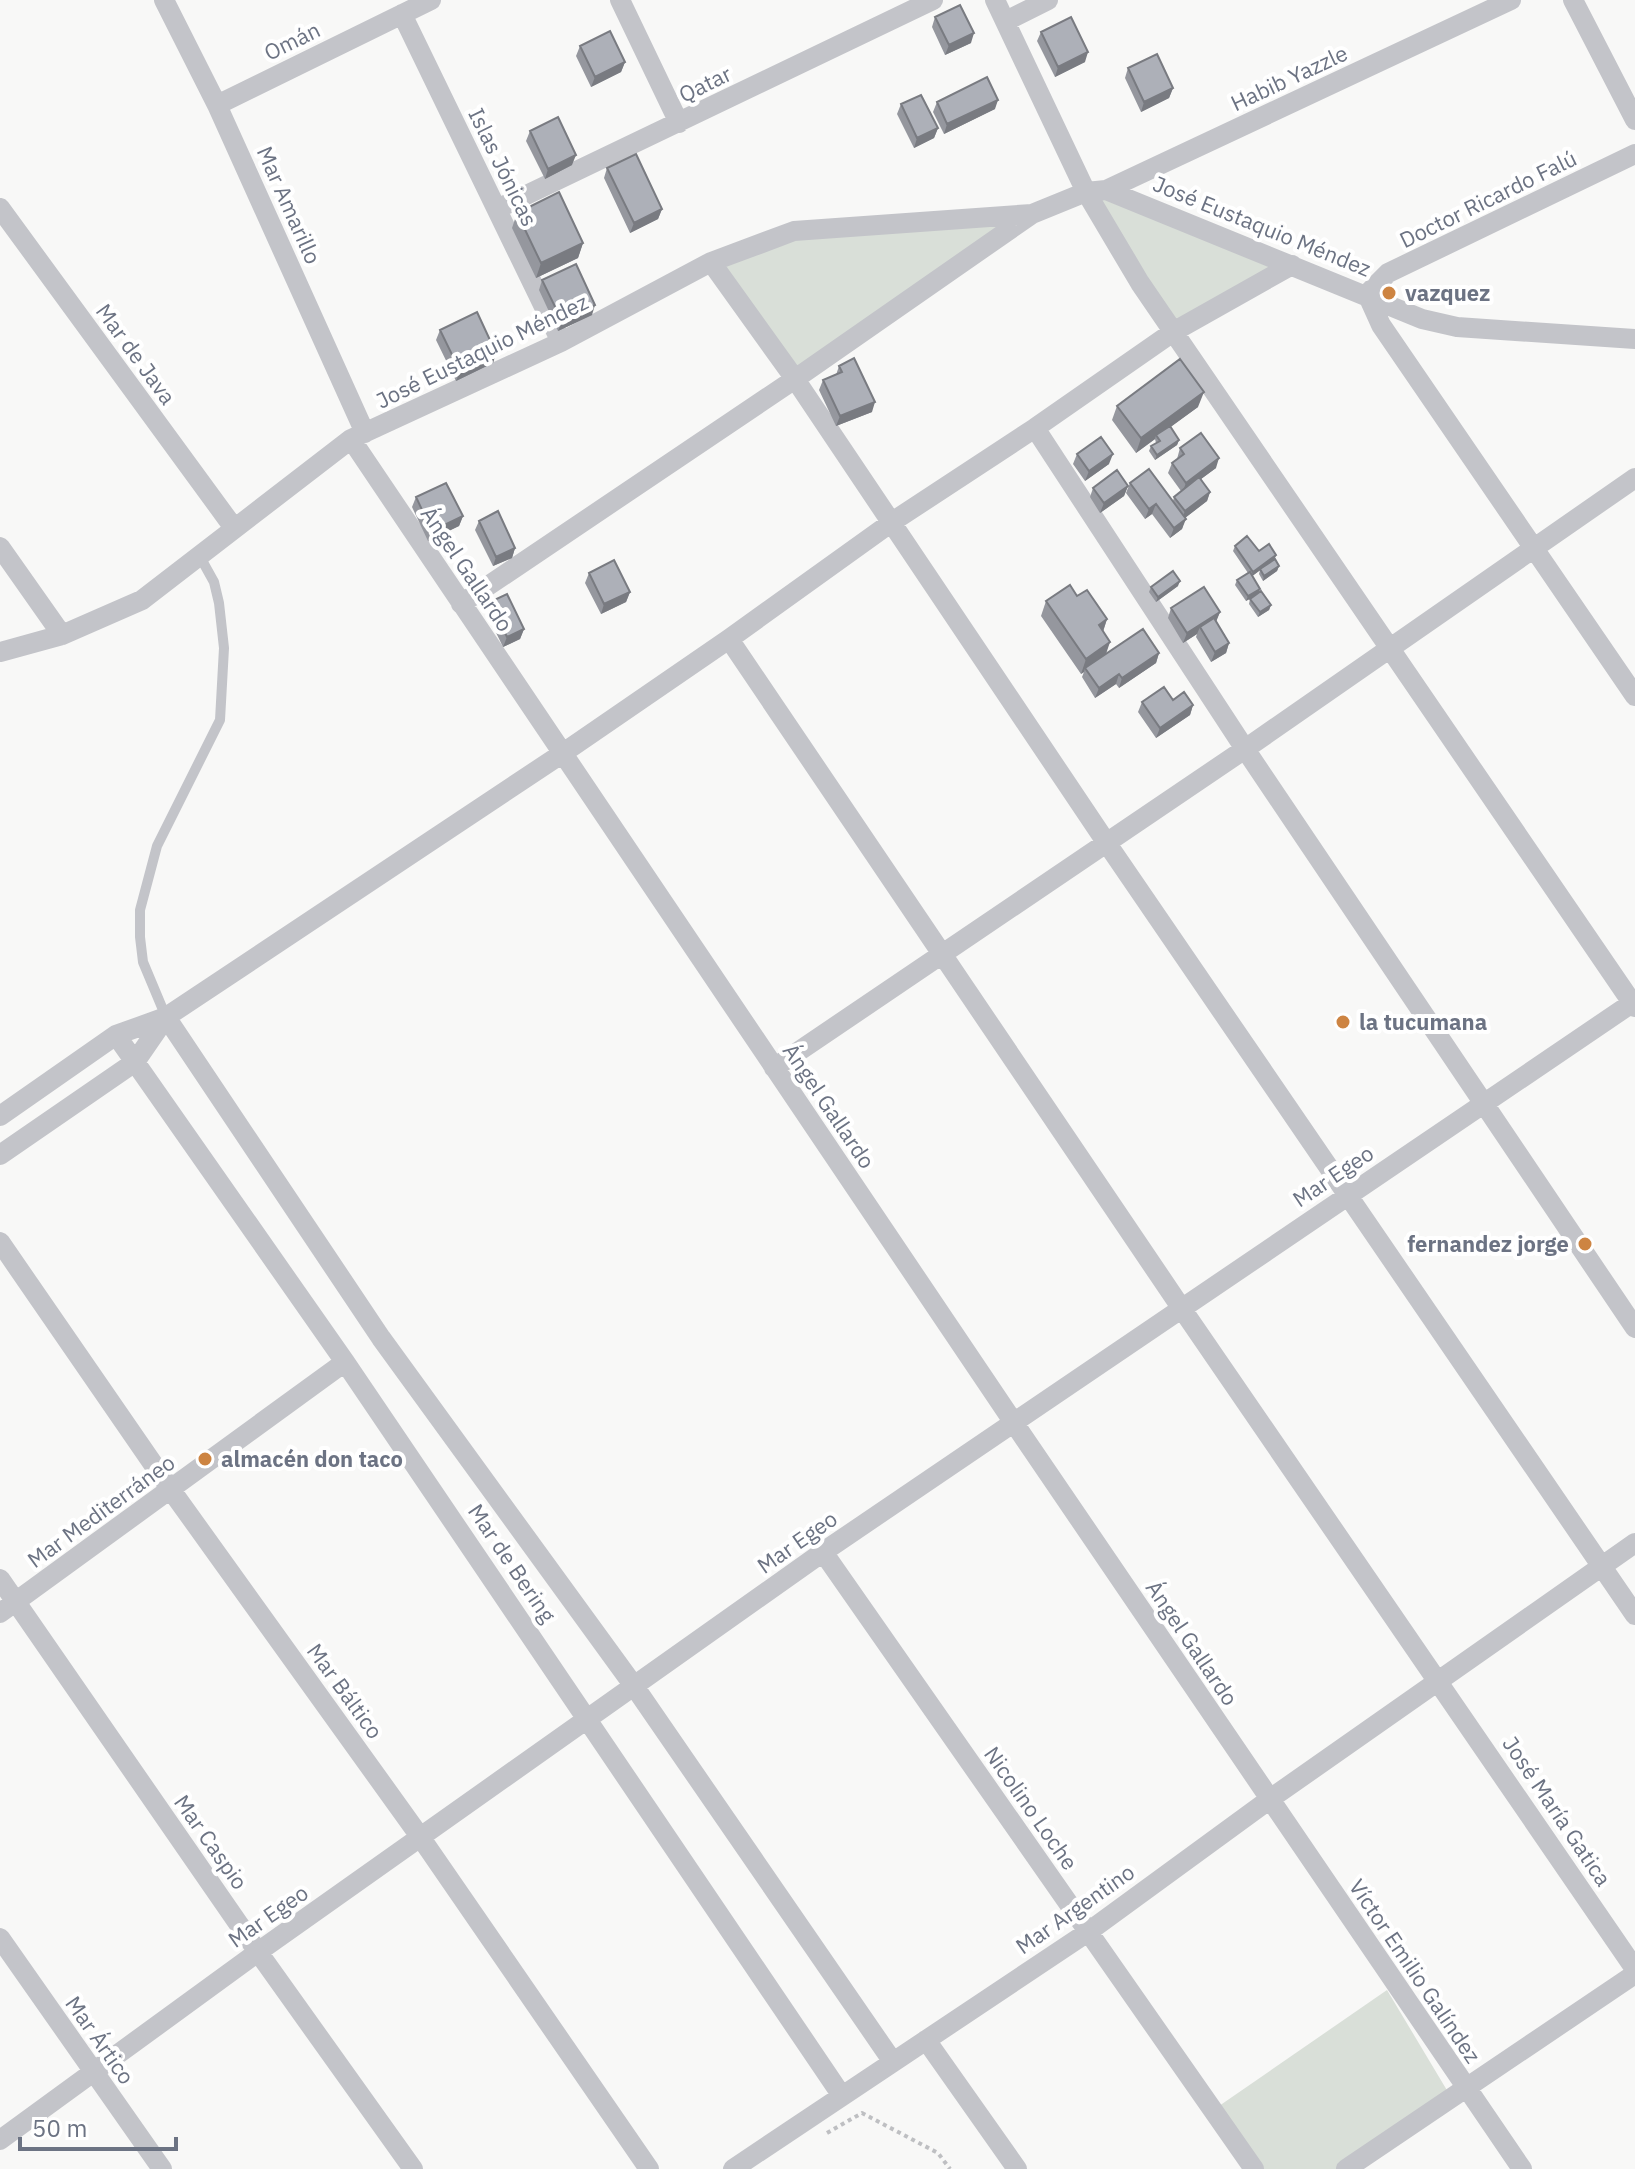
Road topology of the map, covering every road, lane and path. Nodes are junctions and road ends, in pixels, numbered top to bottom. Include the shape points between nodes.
1 (164, 0) edge
2 (431, 0) edge
3 (620, 0) edge
4 (933, 0) edge
5 (995, 0) edge
6 (1048, 0) edge
7 (1511, 0) edge
8 (1573, 0) edge
9 (402, 14) junction
10 (1006, 21) junction
11 (217, 105) junction
12 (1635, 120) edge
13 (679, 123) junction
14 (1635, 154) edge
15 (1096, 191) junction
16 (0, 208) edge
17 (497, 209) junction
18 (1032, 214) junction
19 (711, 262) junction
20 (1292, 265) junction
21 (1367, 294) junction
22 (1173, 332) junction
23 (1635, 339) edge
24 (561, 342) junction
25 (795, 379) junction
26 (1035, 428) junction
27 (358, 436) junction
28 (1635, 478) edge
29 (892, 522) junction
30 (234, 528) junction
31 (0, 547) edge
32 (1535, 547) junction
33 (199, 555) junction
34 (461, 604) junction
35 (62, 635) junction
36 (729, 639) junction
37 (1389, 648) junction
38 (0, 652) edge
39 (1635, 696) edge
40 (1245, 749) junction
41 (563, 753) junction
42 (1106, 842) junction
43 (942, 952) junction
44 (1634, 1003) edge
45 (166, 1017) junction
46 (116, 1035) junction
47 (135, 1062) junction
48 (774, 1068) junction
49 (1482, 1104) junction
50 (0, 1116) edge
51 (0, 1155) edge
52 (1349, 1194) junction
53 (0, 1242) edge
54 (1182, 1309) junction
55 (1635, 1328) edge
56 (345, 1362) junction
57 (1014, 1423) junction
58 (171, 1490) junction
59 (1635, 1543) edge
60 (823, 1552) junction
61 (1602, 1566) junction
62 (0, 1579) edge
63 (8, 1607) edge
64 (1635, 1615) edge
65 (1439, 1680) junction
66 (634, 1686) junction
67 (588, 1718) junction
68 (1270, 1799) junction
69 (421, 1838) junction
70 (1088, 1932) junction
71 (0, 1938) edge
72 (258, 1952) junction
73 (1635, 1971) edge
74 (926, 2040) junction
75 (893, 2062) junction
76 (93, 2073) junction
77 (1465, 2086) junction
78 (842, 2096) junction
79 (825, 2134) dead end
80 (0, 2140) edge
81 (162, 2169) edge
82 (413, 2169) edge
83 (649, 2169) edge
84 (733, 2169) edge
85 (950, 2169) edge
86 (1017, 2169) edge
87 (1254, 2169) edge
88 (1346, 2169) edge
89 (1522, 2169) edge

1 - 11 street, Mar Amarillo
2 - 9 street, Omán
3 - 13 street
4 - 13 street, Qatar
5 - 10 street
6 - 10 street
7 - 15 street, Habib Yazzle
8 - 12 street
9 - 11 street, Omán
9 - 17 street, Islas Jónicas
10 - 15 street
11 - 27 street, Mar Amarillo
13 - 17 street, Qatar
14 - 21 street, Doctor Ricardo Falú via 1388,273
15 - 18 street, Habib Yazzle
15 - 20 street, José Eustaquio Méndez
15 - 22 street
16 - 30 street, Mar de Java
17 - 24 street, Islas Jónicas
18 - 19 street, José Eustaquio Méndez via 794,231
18 - 25 street
19 - 24 street, José Eustaquio Méndez
19 - 25 street
20 - 21 street, José Eustaquio Méndez
20 - 22 street
21 - 23 street, José Eustaquio Méndez via 1422,319 1457,327
21 - 32 street via 1381,325
22 - 26 street
22 - 37 street
24 - 27 street, José Eustaquio Méndez
25 - 29 street
25 - 34 street
26 - 29 street
26 - 40 street
27 - 30 street, José Eustaquio Méndez
27 - 34 street, Ángel Gallardo
28 - 32 street
29 - 36 street
29 - 42 street
30 - 33 street, José Eustaquio Méndez
31 - 35 street
32 - 37 street
32 - 39 street
33 - 35 street, José Eustaquio Méndez via 142,600
33 - 45 lane via 219,603 224,648 220,720 157,846 140,910 143,962
34 - 41 street, Ángel Gallardo
35 - 38 street, José Eustaquio Méndez
36 - 41 street
36 - 43 street, José María Gatica
37 - 40 street
37 - 44 street
40 - 42 street
40 - 49 street
41 - 45 street
41 - 48 street, Ángel Gallardo
42 - 43 street
42 - 52 street
43 - 48 street
43 - 54 street, José María Gatica
44 - 49 street, Mar Egeo
45 - 46 street
45 - 47 street
45 - 66 street via 381,1338
46 - 47 street, Mar de Bering
46 - 50 street
47 - 51 street
47 - 56 street, Mar de Bering
48 - 57 street, Ángel Gallardo
49 - 52 street, Mar Egeo
49 - 55 street
52 - 54 street, Mar Egeo
52 - 61 street
53 - 58 street, Mar Báltico
54 - 57 street, Mar Egeo
54 - 65 street, José María Gatica
56 - 58 street, Mar Mediterráneo
56 - 67 street, Mar de Bering
57 - 60 street, Mar Egeo
57 - 68 street, Ángel Gallardo
58 - 63 street, Mar Mediterráneo
58 - 69 street, Mar Báltico
59 - 61 street, Mar Argentino
60 - 66 street, Mar Egeo
60 - 70 street, Nicolino Loche
61 - 64 street
61 - 65 street, Mar Argentino
62 - 63 street, Mar Caspio
63 - 72 street, Mar Caspio
65 - 68 street, Mar Argentino
65 - 73 street, José María Gatica
66 - 67 street, Mar Egeo
66 - 75 street
67 - 69 street, Mar Egeo
67 - 78 street, Mar de Bering
68 - 70 street, Mar Argentino
68 - 77 street, Víctor Emilio Galíndez
69 - 72 street, Mar Egeo
69 - 83 street, Mar Báltico
70 - 74 street, Mar Argentino
70 - 87 street, Nicolino Loche
71 - 76 street, Mar Ártico
72 - 76 street, Mar Egeo
72 - 82 street, Mar Caspio
73 - 77 street
74 - 75 street, Mar Argentino
74 - 86 street
75 - 78 street, Mar Argentino
76 - 80 street, Mar Egeo
76 - 81 street, Mar Ártico
77 - 88 street
77 - 89 street, Víctor Emilio Galíndez
78 - 84 street, Mar Argentino
79 - 85 path via 862,2113 938,2153

